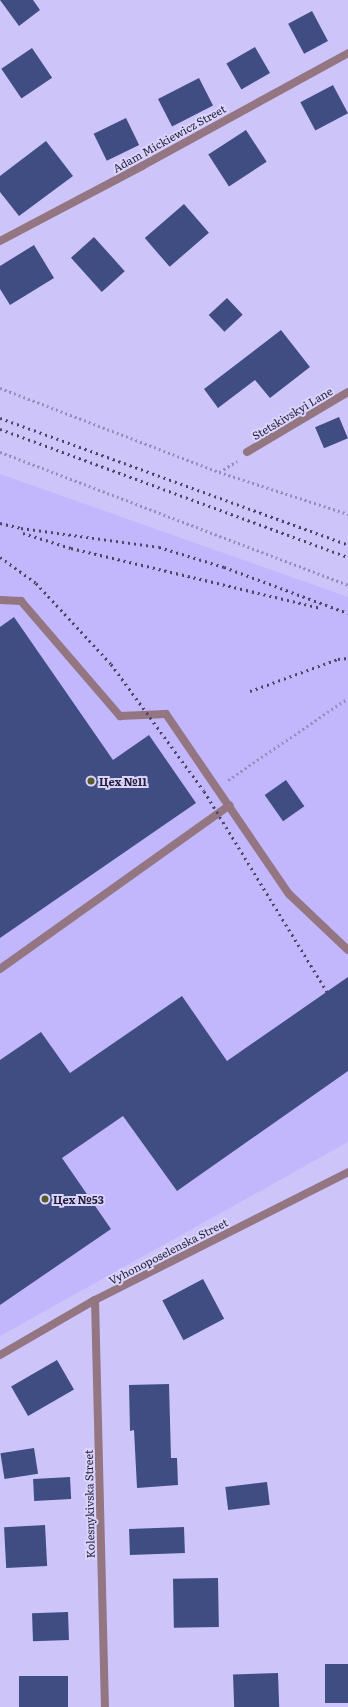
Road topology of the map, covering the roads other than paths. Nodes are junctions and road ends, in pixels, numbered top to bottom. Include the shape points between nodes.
1 (348, 52) edge
2 (0, 241) edge
3 (348, 392) edge
4 (247, 452) road end
5 (0, 600) edge
6 (230, 805) junction
7 (348, 950) edge
8 (0, 969) edge
9 (348, 1172) edge
10 (95, 1300) junction
11 (0, 1355) edge
12 (105, 1707) edge

1 - 2 street, Adam Mickiewicz Street
3 - 4 street, Stetskivskyi Lane
5 - 6 street via 21,601 120,716 166,714
6 - 7 street via 289,894
6 - 8 street
9 - 10 street, Vyhonoposelenska Street
10 - 11 street, Vyhonoposelenska Street
10 - 12 street, Kolesnykivska Street

